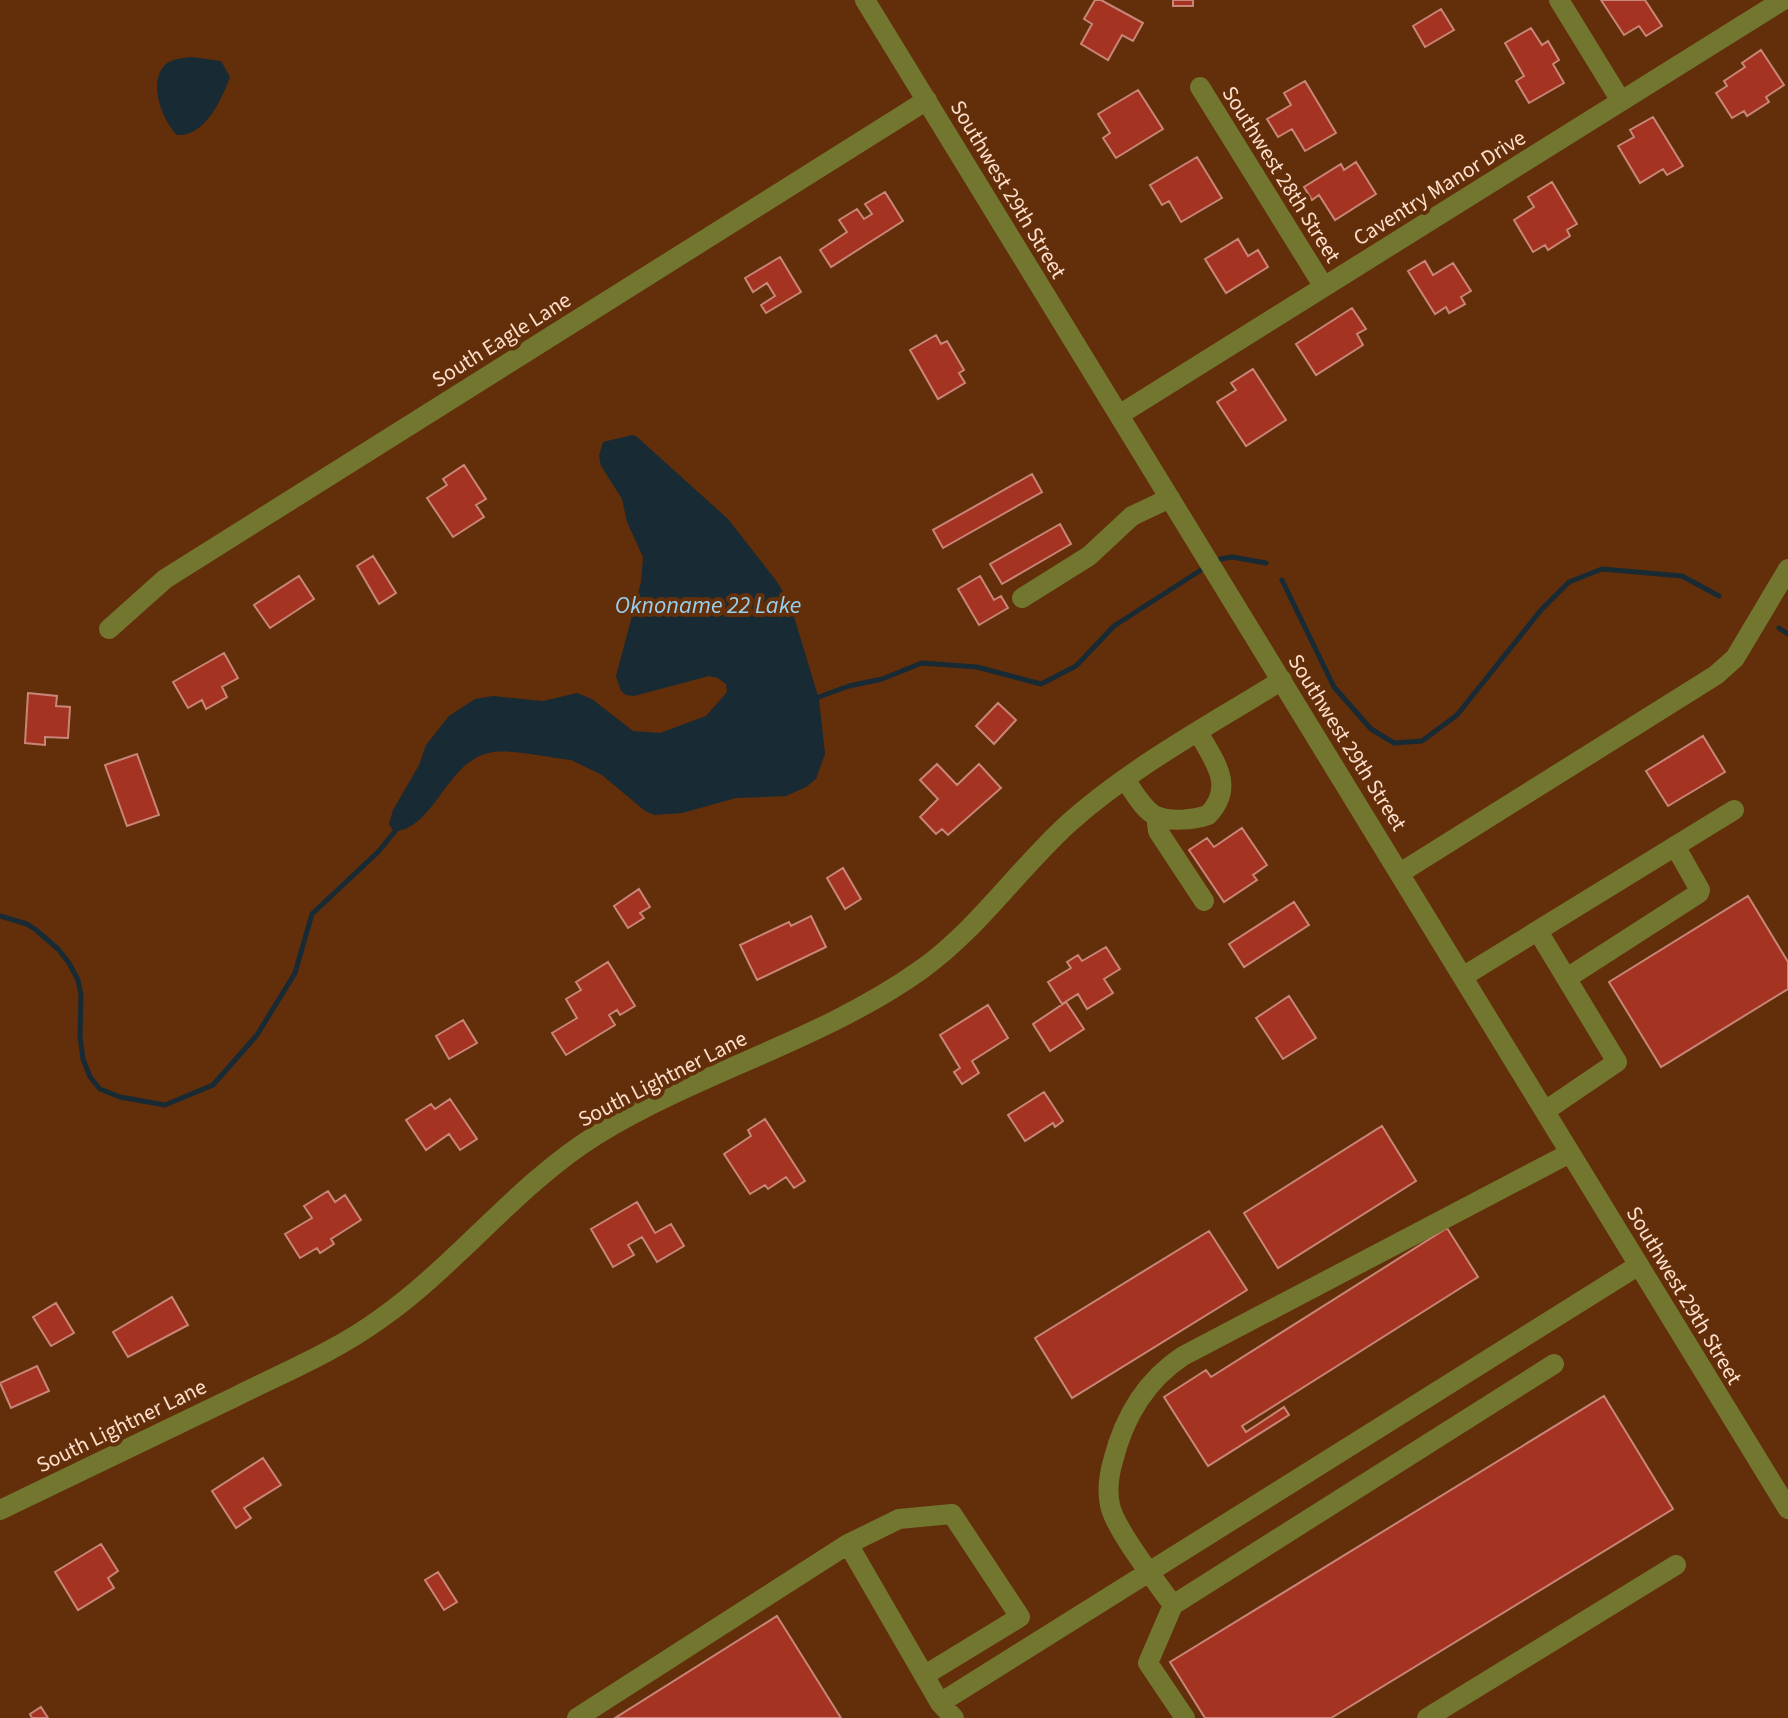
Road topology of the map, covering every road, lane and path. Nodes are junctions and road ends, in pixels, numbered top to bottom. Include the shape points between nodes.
1 (865, 0) edge
2 (1559, 0) edge
3 (1783, 0) edge
4 (1200, 87) dead end
5 (927, 100) junction
6 (1621, 101) junction
7 (1324, 287) junction
8 (1119, 415) junction
9 (1170, 498) junction
10 (1788, 569) edge
11 (1022, 598) dead end
12 (109, 629) dead end
13 (1282, 680) junction
14 (1198, 732) junction
15 (1125, 780) junction
16 (1734, 810) dead end
17 (1156, 816) junction
18 (1675, 846) junction
19 (1400, 873) junction
20 (1204, 901) dead end
21 (1539, 933) junction
22 (1464, 976) junction
23 (1567, 978) junction
24 (1545, 1111) junction
25 (1570, 1153) junction
26 (1639, 1265) junction
27 (1554, 1364) dead end
28 (1788, 1509) edge
29 (0, 1510) edge
30 (848, 1544) junction
31 (1676, 1565) dead end
32 (1149, 1572) junction
33 (1173, 1605) junction
34 (925, 1675) junction
35 (947, 1711) edge
36 (577, 1718) edge
37 (1185, 1718) edge
38 (1427, 1718) edge

1 - 5 street, Southwest 29th Street
2 - 6 street
3 - 6 street, Caventry Manor Drive
4 - 7 street, Southwest 28th Street
5 - 8 street, Southwest 29th Street
5 - 12 street, South Eagle Lane via 165,579
6 - 7 street, Caventry Manor Drive
7 - 8 street, Caventry Manor Drive
8 - 9 street, Southwest 29th Street
9 - 11 street via 1132,516 1089,556
9 - 13 street, Southwest 29th Street
10 - 19 street via 1735,658 1716,675
13 - 14 street, South Lightner Lane
13 - 19 street, Southwest 29th Street
14 - 15 street, South Lightner Lane
14 - 17 street via 1219,771 1222,795 1208,815 1196,819
15 - 17 street
15 - 29 street, South Lightner Lane via 1068,824 946,950 898,985 600,1133 549,1170 447,1264 361,1333
16 - 18 street
17 - 20 street via 1158,831
18 - 21 street
18 - 23 street via 1699,893
19 - 22 street, Southwest 29th Street
21 - 22 street
21 - 23 street
22 - 24 street, Southwest 29th Street
23 - 24 street via 1617,1062
24 - 25 street, Southwest 29th Street
25 - 26 street, Southwest 29th Street
25 - 32 street via 1164,1369 1130,1411 1109,1476 1110,1506
26 - 28 street, Southwest 29th Street
26 - 32 street
27 - 33 street
30 - 34 street
30 - 34 street via 899,1519 952,1514 1020,1617
30 - 36 street
31 - 38 street
32 - 33 street
32 - 35 street
33 - 37 street via 1148,1663
34 - 35 street

